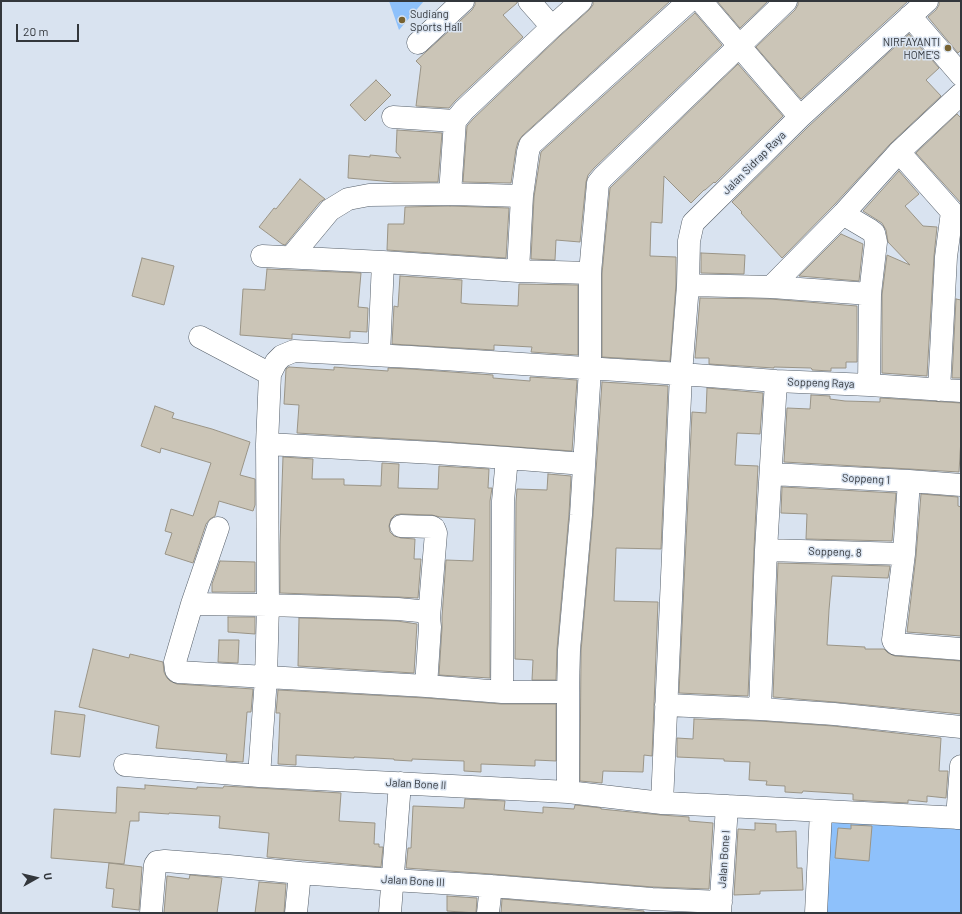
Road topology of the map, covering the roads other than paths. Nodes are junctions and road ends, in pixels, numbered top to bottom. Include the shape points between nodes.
1 (463, 1) edge
2 (529, 1) edge
3 (581, 1) edge
4 (689, 1) edge
5 (701, 1) edge
6 (786, 1) edge
7 (927, 1) edge
8 (910, 16) junction
9 (552, 27) junction
10 (418, 43) dead end
11 (739, 45) junction
12 (961, 75) edge
13 (961, 94) edge
14 (393, 117) dead end
15 (800, 117) junction
16 (455, 121) junction
17 (900, 152) junction
18 (450, 194) junction
19 (522, 196) junction
20 (843, 214) junction
21 (956, 218) edge
22 (262, 256) dead end
23 (291, 257) junction
24 (383, 262) junction
25 (518, 271) junction
26 (590, 273) junction
27 (688, 285) junction
28 (771, 287) junction
29 (870, 294) junction
30 (200, 337) dead end
31 (379, 355) junction
32 (590, 369) junction
33 (270, 374) junction
34 (681, 374) junction
35 (776, 382) junction
36 (868, 385) junction
37 (939, 390) junction
38 (961, 391) edge
39 (267, 444) junction
40 (507, 458) junction
41 (584, 464) junction
42 (771, 474) junction
43 (909, 481) junction
44 (961, 485) edge
45 (401, 526) dead end
46 (218, 528) dead end
47 (766, 550) junction
48 (904, 554) junction
49 (192, 604) junction
50 (268, 605) junction
51 (429, 617) junction
52 (961, 649) edge
53 (266, 678) junction
54 (426, 686) junction
55 (502, 692) junction
56 (568, 692) junction
57 (666, 705) junction
58 (760, 709) junction
59 (961, 727) edge
60 (125, 765) dead end
61 (961, 766) edge
62 (259, 776) junction
63 (400, 783) junction
64 (568, 792) junction
65 (662, 803) junction
66 (717, 805) junction
67 (821, 811) junction
68 (959, 818) edge
69 (300, 873) junction
70 (393, 880) junction
71 (491, 886) junction
72 (651, 906) edge
73 (720, 908) edge
74 (151, 913) edge
75 (296, 913) edge
76 (390, 913) edge
77 (488, 913) edge
78 (816, 913) edge

1 - 10 street
2 - 9 street
3 - 9 street
4 - 19 street via 530,145
5 - 11 street
6 - 11 street
7 - 8 street, Jalan Sidrap Raya
8 - 12 street
8 - 15 street, Jalan Sidrap Raya
9 - 16 street
11 - 15 street
11 - 26 street via 598,183
13 - 17 street
14 - 16 street
15 - 27 street, Jalan Sidrap Raya via 693,223 689,241
16 - 18 street
17 - 20 street
17 - 21 street
18 - 19 street
18 - 23 street via 369,195 348,199 330,210
19 - 25 street
20 - 28 street
20 - 29 street via 874,233 876,242
21 - 37 street via 946,257
22 - 23 street
23 - 24 street
24 - 25 street
24 - 31 street
25 - 26 street
26 - 32 street
27 - 28 street
27 - 34 street, Jalan Sidrap Raya
28 - 29 street
29 - 36 street
30 - 33 street
31 - 32 street, Soppeng Raya
31 - 33 street, Soppeng Raya via 294,351 282,356
32 - 34 street, Soppeng Raya
32 - 41 street
33 - 39 street
34 - 35 street, Soppeng Raya
34 - 57 street, Jalan Sidrap Raya
35 - 36 street, Soppeng Raya
35 - 42 street
36 - 37 street, Soppeng Raya
37 - 38 street, Soppeng Raya
39 - 40 street
39 - 50 street
40 - 41 street
40 - 55 street via 503,501
41 - 56 street
42 - 43 street, Soppeng 1
42 - 47 street
43 - 44 street, Soppeng 1
43 - 48 street
45 - 51 street via 432,527 436,533
46 - 49 street
47 - 48 street, Soppeng. 8
47 - 58 street
48 - 52 street via 894,642
49 - 50 street
49 - 53 street via 174,662 176,670
50 - 51 street via 398,610 419,612
50 - 53 street
51 - 54 street
53 - 54 street
53 - 62 street
54 - 55 street
55 - 56 street
56 - 64 street
57 - 58 street
57 - 65 street, Jalan Sidrap Raya
58 - 59 street
60 - 62 street, Jalan Bone II
61 - 68 street
62 - 63 street, Jalan Bone II
63 - 64 street, Jalan Bone II
63 - 70 street
64 - 65 street, Jalan Bone II
65 - 66 street, Jalan Bone II
66 - 67 street, Jalan Bone II
66 - 73 street, Jalan Bone I
67 - 68 street, Jalan Bone II
67 - 78 street
69 - 70 street, Jalan Bone III
69 - 74 street, Jalan Bone III via 157,862
69 - 75 street
70 - 71 street, Jalan Bone III
70 - 76 street
71 - 72 street, Jalan Bone III
71 - 77 street
72 - 73 street, Jalan Bone III

